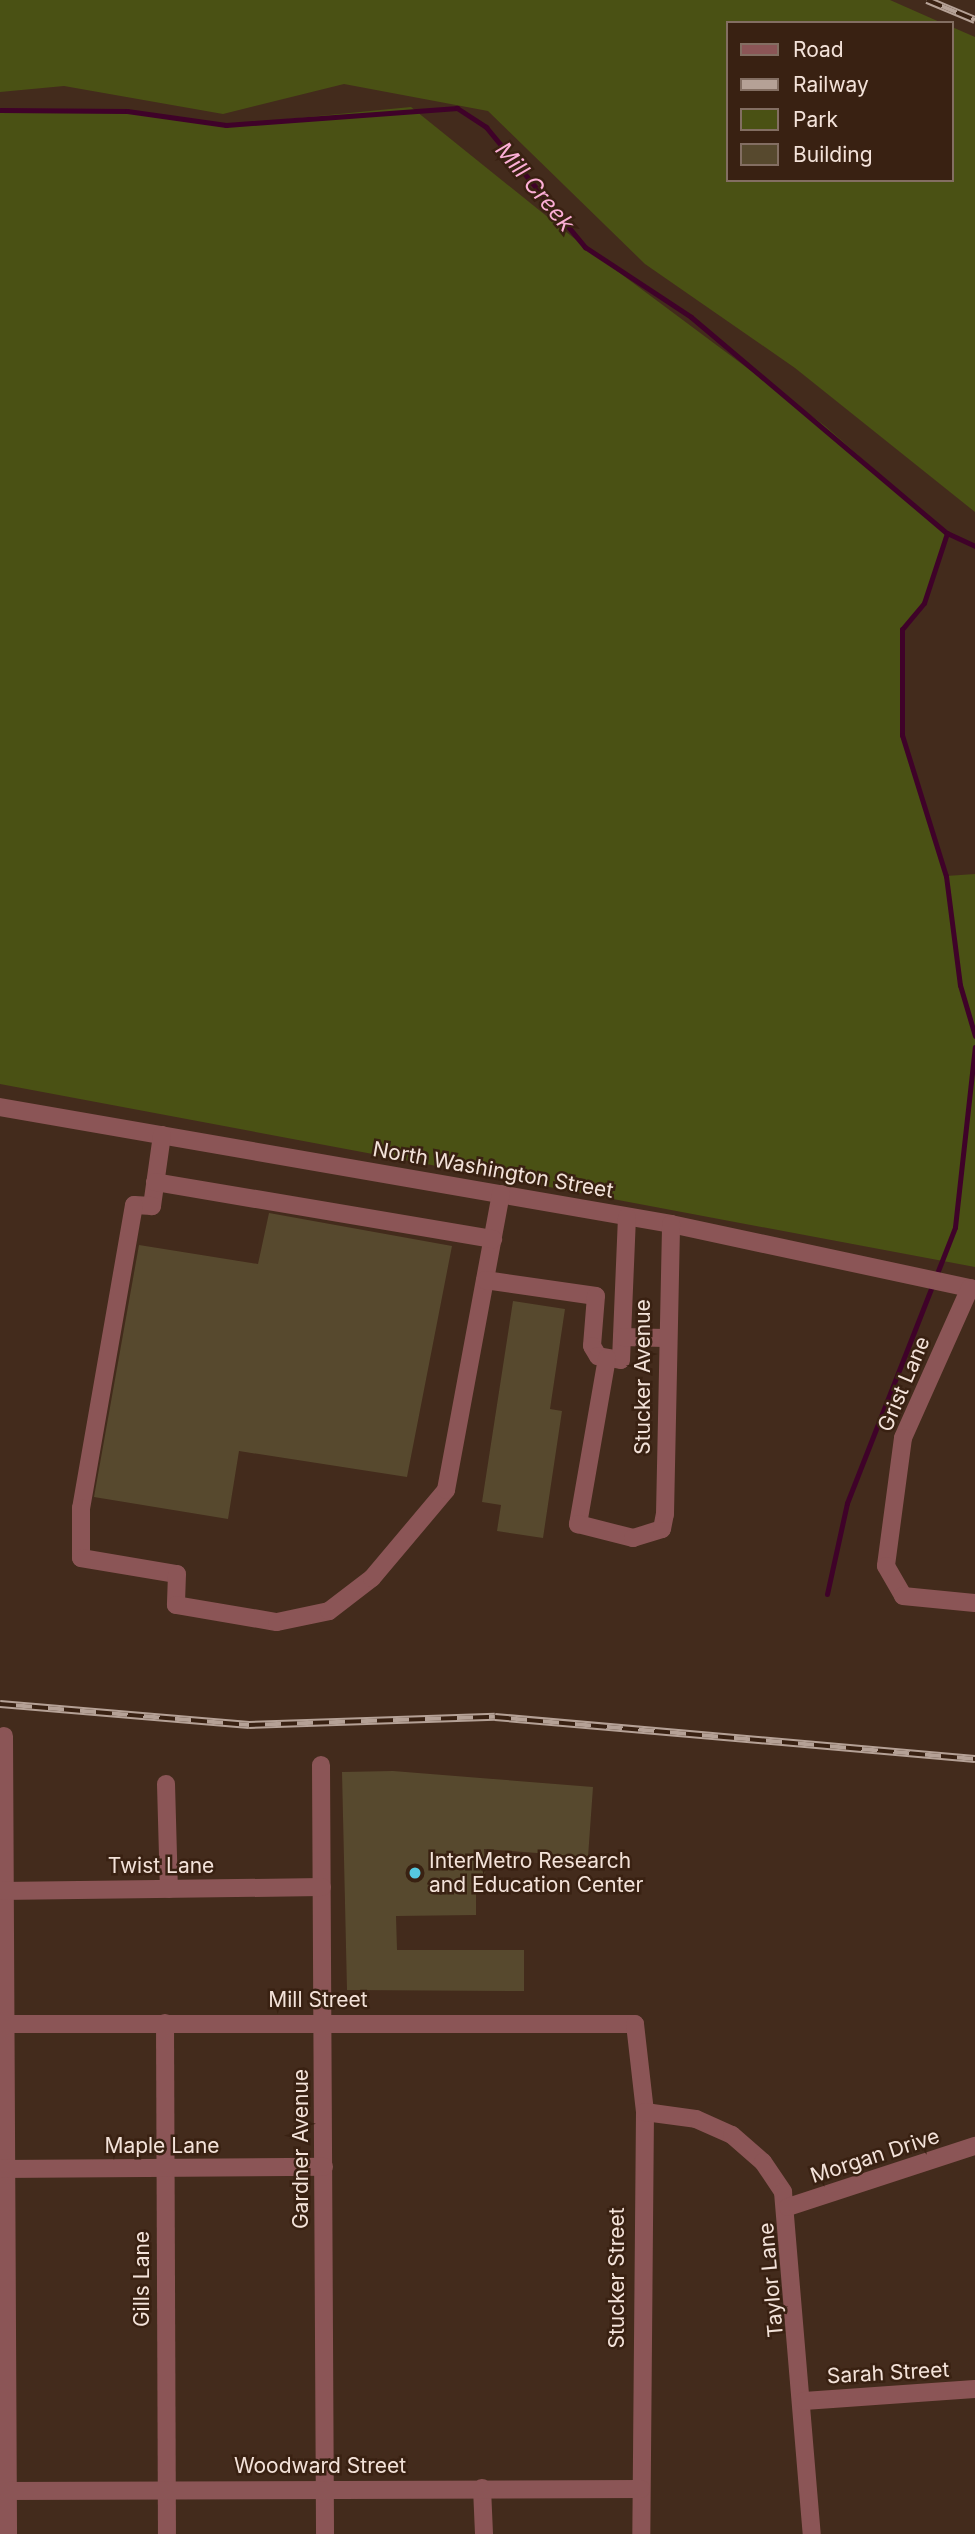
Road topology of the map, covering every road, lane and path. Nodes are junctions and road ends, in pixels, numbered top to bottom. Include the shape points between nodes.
1 (0, 1107) edge
2 (162, 1135) junction
3 (155, 1182) junction
4 (501, 1194) junction
5 (627, 1217) junction
6 (671, 1224) junction
7 (493, 1238) junction
8 (485, 1280) junction
9 (973, 1289) edge
10 (622, 1337) junction
11 (665, 1338) junction
12 (607, 1358) junction
13 (975, 1603) edge
14 (4, 1736) dead end
15 (321, 1765) dead end
16 (166, 1784) dead end
17 (322, 1887) junction
18 (169, 1889) junction
19 (2, 1891) edge
20 (323, 2022) junction
21 (164, 2023) junction
22 (2, 2024) edge
23 (635, 2024) joint
24 (645, 2112) junction
25 (975, 2146) edge
26 (324, 2167) junction
27 (164, 2168) junction
28 (3, 2169) edge
29 (788, 2207) junction
30 (975, 2389) edge
31 (804, 2400) junction
32 (482, 2488) junction
33 (166, 2489) junction
34 (325, 2489) junction
35 (641, 2489) junction
36 (4, 2491) edge
37 (8, 2534) edge
38 (167, 2534) edge
39 (325, 2534) edge
40 (484, 2534) edge
41 (641, 2534) edge
42 (812, 2534) edge

1 - 2 street, North Washington Street
2 - 3 street
2 - 4 street, North Washington Street
3 - 7 street
3 - 8 street via 152,1206 134,1205 81,1508 81,1558 177,1573 176,1605 276,1622 329,1611 372,1578 446,1490
4 - 5 street, North Washington Street
4 - 7 street
5 - 6 street, North Washington Street
5 - 10 street
6 - 9 street, North Washington Street
6 - 11 street, Stucker Avenue
7 - 8 street
8 - 12 street via 596,1296 592,1346
9 - 13 street, Grist Lane via 903,1438 886,1566 892,1585 903,1596
10 - 11 street
10 - 12 street via 621,1360
11 - 12 street, Stucker Avenue via 662,1530 633,1538 578,1524
14 - 19 street
15 - 17 street, Gardner Avenue
16 - 18 street
17 - 18 street, Twist Lane
17 - 20 street, Gardner Avenue
18 - 19 street, Twist Lane
19 - 22 street
20 - 21 street, Mill Street
20 - 23 street, Mill Street
20 - 26 street, Gardner Avenue
21 - 22 street, Mill Street
21 - 27 street, Gills Lane
22 - 28 street
23 - 24 street, Stucker Street
24 - 29 street, Taylor Lane via 696,2119 732,2135 775,2176
24 - 35 street, Stucker Street
25 - 29 street, Morgan Drive
26 - 27 street, Maple Lane
26 - 34 street, Gardner Avenue
27 - 28 street, Maple Lane
27 - 33 street, Gills Lane
28 - 36 street
29 - 31 street, Taylor Lane
30 - 31 street, Sarah Street
31 - 42 street, Taylor Lane
32 - 34 street, Woodward Street
32 - 35 street, Woodward Street
32 - 40 street
33 - 34 street, Woodward Street
33 - 36 street, Woodward Street
33 - 38 street, Gills Lane
34 - 39 street, Gardner Avenue
35 - 41 street, Stucker Street
36 - 37 street

